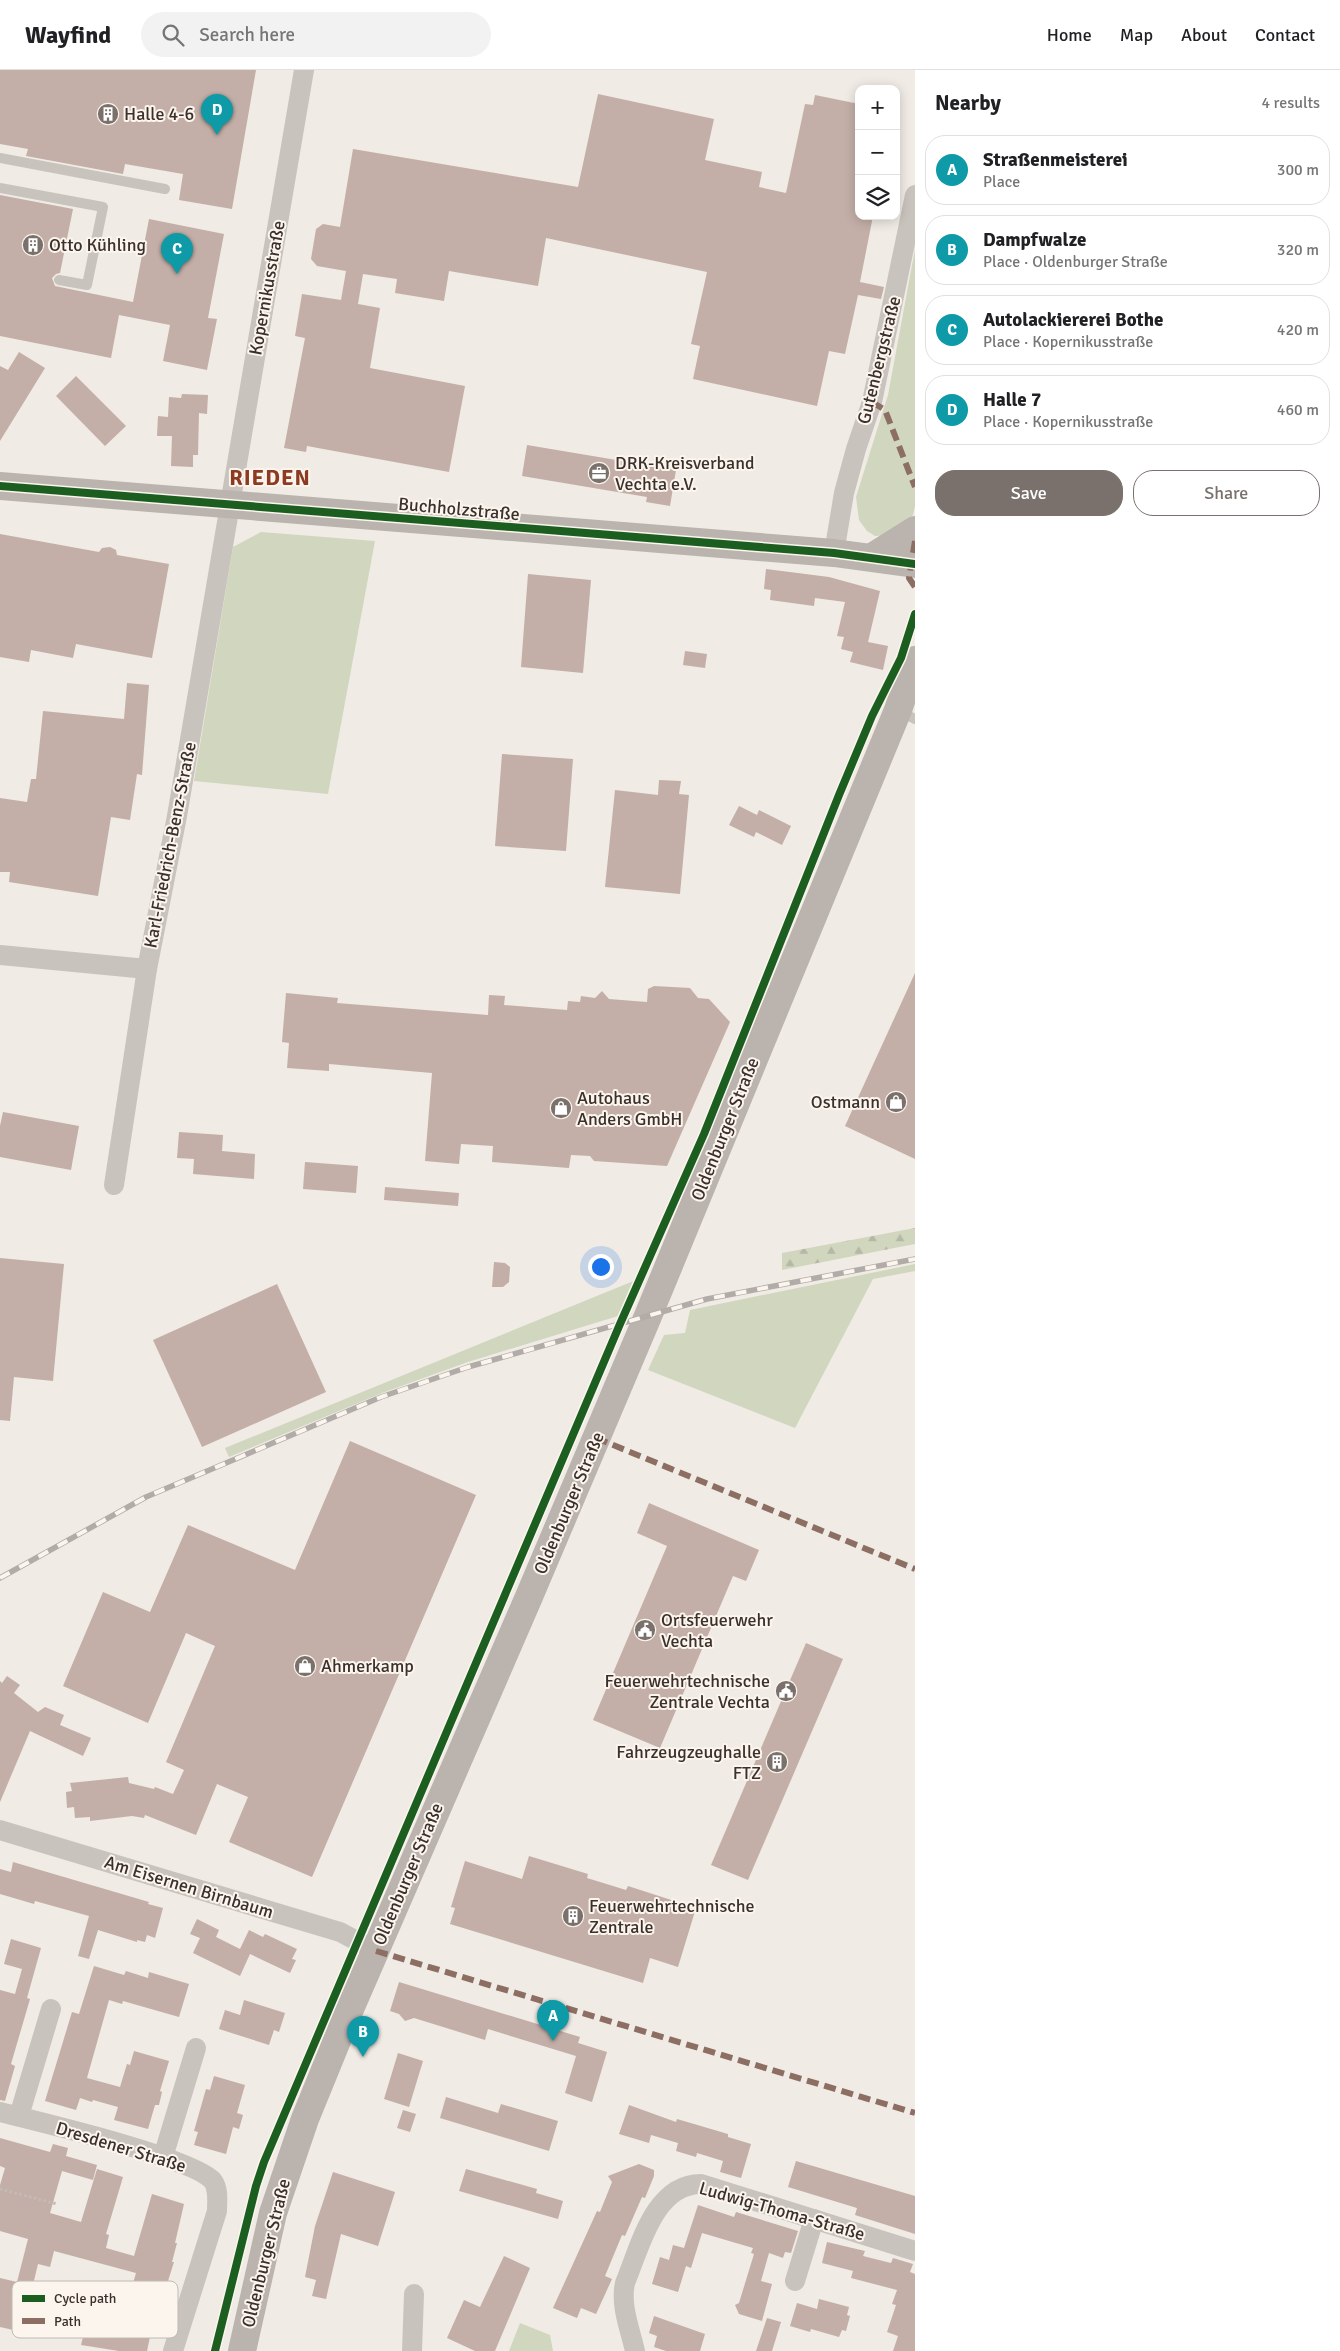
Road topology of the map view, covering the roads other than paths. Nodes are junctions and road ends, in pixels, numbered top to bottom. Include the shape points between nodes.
1 (304, 70) edge
2 (0, 158) edge
3 (0, 188) edge
4 (166, 189) dead end
5 (915, 195) edge
6 (59, 280) dead end
7 (0, 486) edge
8 (229, 505) junction
9 (915, 530) edge
10 (834, 554) junction
11 (872, 557) junction
12 (915, 564) edge
13 (915, 660) edge
14 (907, 715) edge
15 (0, 955) edge
16 (147, 969) junction
17 (114, 1185) dead end
18 (0, 1830) edge
19 (376, 1951) junction
20 (51, 2009) dead end
21 (196, 2048) dead end
22 (9, 2114) edge
23 (163, 2157) junction
24 (814, 2219) junction
25 (915, 2251) edge
26 (795, 2280) dead end
27 (414, 2294) dead end
28 (178, 2335) edge
29 (177, 2338) edge
30 (173, 2351) edge
31 (242, 2351) edge
32 (412, 2351) edge
33 (636, 2351) edge

1 - 8 street, Kopernikusstraße
2 - 4 lane
3 - 6 lane via 103,207 87,285
5 - 10 street, Gutenbergstraße via 872,402 844,493
7 - 8 main road, Buchholzstraße
8 - 10 main road, Buchholzstraße
8 - 16 street, Karl-Friedrich-Benz-Straße via 177,816
9 - 11 main road
10 - 11 main road, Buchholzstraße
11 - 12 main road, Buchholzstraße
13 - 14 main road, Oldenburger Straße
14 - 19 main road, Oldenburger Straße
15 - 16 street
16 - 17 street, Karl-Friedrich-Benz-Straße
18 - 19 street, Am Eisernen Birnbaum via 340,1932
19 - 31 main road, Oldenburger Straße via 289,2161 270,2222
20 - 22 street
21 - 23 street
22 - 23 street, Dresdener Straße
23 - 28 street, Dresdener Straße via 200,2171 213,2182 218,2194 216,2211
24 - 25 street, Ludwig-Thoma-Straße
24 - 26 street
24 - 33 street, Ludwig-Thoma-Straße via 701,2184 688,2184 661,2202 650,2221 623,2293
27 - 32 street
29 - 30 street, Dresdener Straße

